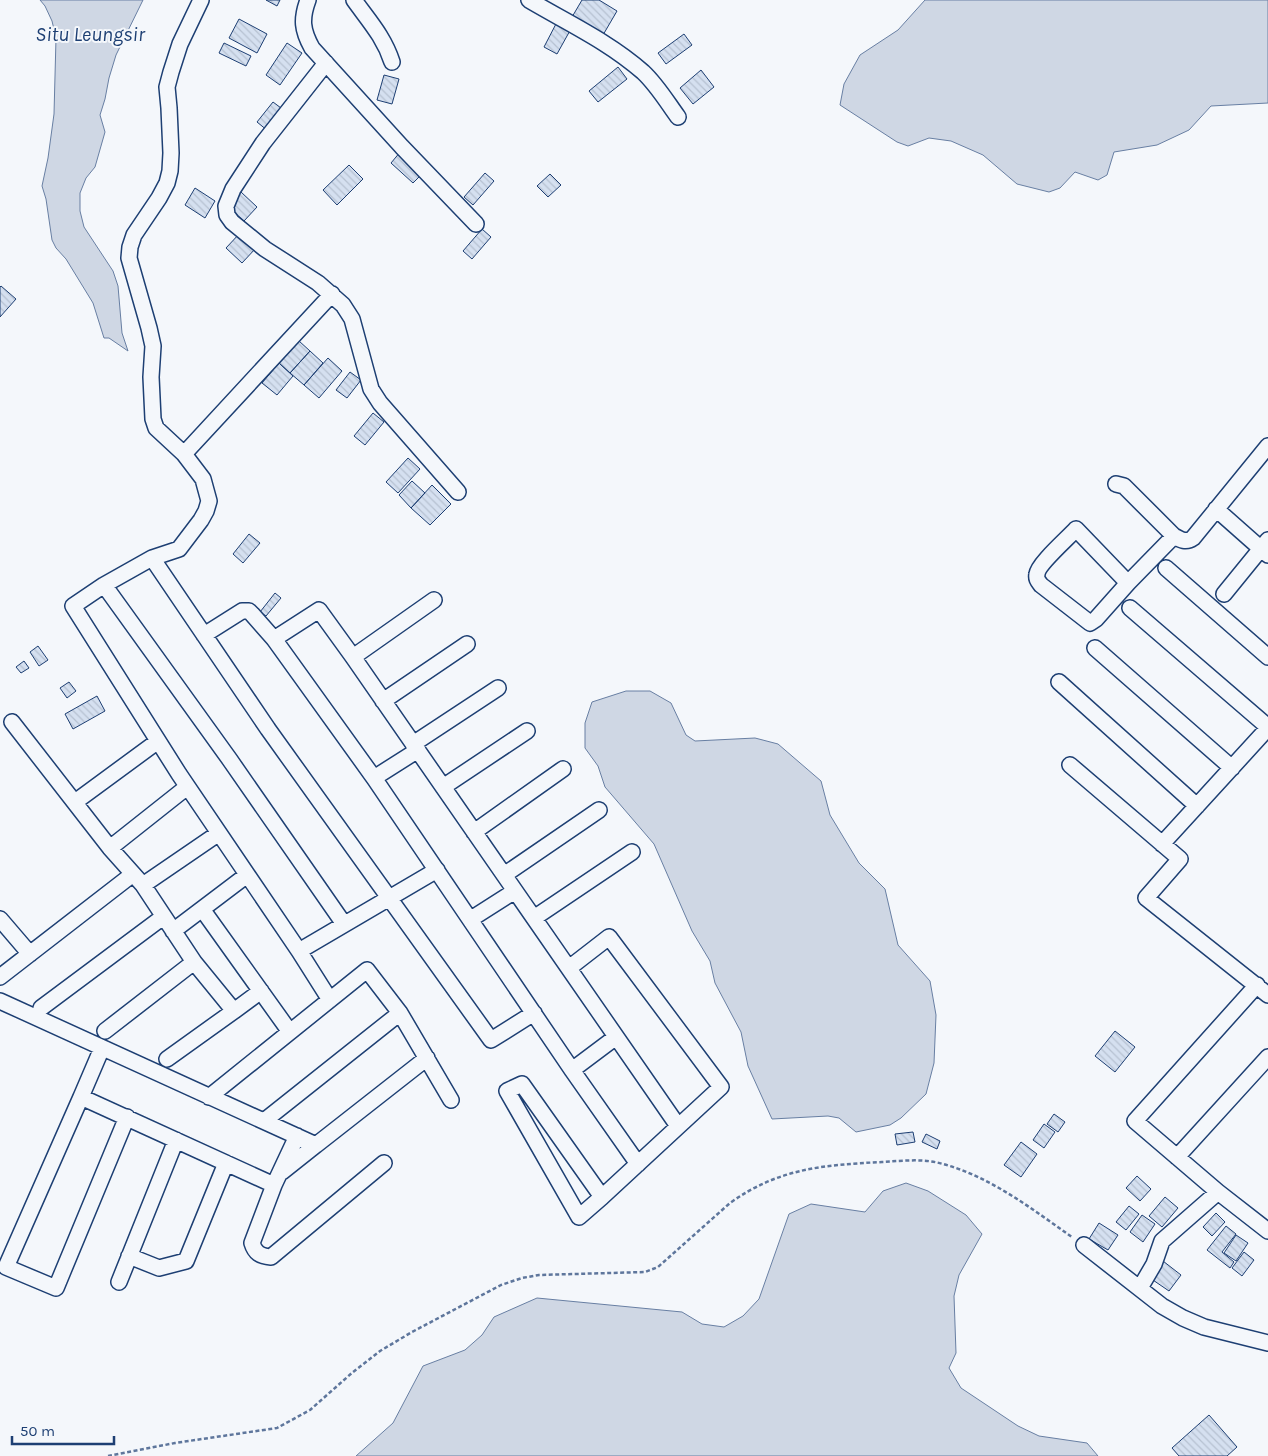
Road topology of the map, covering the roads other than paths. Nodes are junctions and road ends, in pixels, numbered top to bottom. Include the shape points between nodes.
1 (201, 0) edge
2 (308, 0) edge
3 (354, 0) edge
4 (529, 0) edge
5 (392, 62) dead end
6 (326, 63) junction
7 (678, 118) dead end
8 (476, 224) dead end
9 (332, 294) junction
10 (1268, 446) edge
11 (184, 454) junction
12 (1116, 484) dead end
13 (458, 492) dead end
14 (1216, 509) junction
15 (1174, 536) junction
16 (1266, 548) edge
17 (152, 558) junction
18 (1166, 568) dead end
19 (1128, 583) junction
20 (104, 585) junction
21 (1224, 594) dead end
22 (434, 600) dead end
23 (1130, 608) dead end
24 (204, 635) junction
25 (274, 639) junction
26 (468, 644) dead end
27 (1095, 648) dead end
28 (353, 657) junction
29 (1268, 657) edge
30 (1060, 682) dead end
31 (498, 688) dead end
32 (383, 701) junction
33 (12, 722) dead end
34 (1268, 728) edge
35 (526, 731) dead end
36 (158, 741) junction
37 (416, 747) junction
38 (1070, 765) dead end
39 (1232, 768) junction
40 (563, 769) dead end
41 (374, 778) junction
42 (187, 787) junction
43 (443, 788) junction
44 (75, 802) junction
45 (1197, 806) junction
46 (599, 810) dead end
47 (474, 832) junction
48 (218, 833) junction
49 (1162, 844) junction
50 (110, 848) junction
51 (632, 852) dead end
52 (437, 870) junction
53 (247, 875) junction
54 (504, 875) junction
55 (138, 880) junction
56 (515, 891) junction
57 (389, 898) junction
58 (202, 909) junction
59 (163, 917) junction
60 (534, 918) junction
61 (471, 919) junction
62 (0, 920) edge
63 (344, 924) junction
64 (173, 931) junction
65 (299, 951) junction
66 (30, 954) junction
67 (194, 962) junction
68 (569, 968) junction
69 (0, 977) edge
70 (1262, 990) edge
71 (261, 991) junction
72 (330, 1000) junction
73 (0, 1001) edge
74 (41, 1008) dead end
75 (234, 1011) junction
76 (400, 1013) junction
77 (534, 1013) junction
78 (105, 1030) dead end
79 (290, 1032) junction
80 (616, 1037) junction
81 (102, 1048) junction
82 (1268, 1057) edge
83 (427, 1058) junction
84 (167, 1059) dead end
85 (572, 1070) junction
86 (81, 1097) junction
87 (209, 1097) junction
88 (451, 1100) dead end
89 (127, 1117) junction
90 (264, 1122) junction
91 (678, 1126) junction
92 (297, 1136) junction
93 (176, 1140) junction
94 (316, 1145) junction
95 (1177, 1157) junction
96 (226, 1163) junction
97 (384, 1163) dead end
98 (638, 1164) junction
99 (276, 1180) junction
100 (1218, 1192) junction
101 (602, 1197) junction
102 (1268, 1231) edge
103 (1084, 1245) road end
104 (129, 1256) junction
105 (119, 1282) dead end
106 (1140, 1288) junction
107 (1268, 1343) edge

1 - 11 street via 180,44 167,87 171,153 167,183 134,235 129,258 152,346 153,419 156,428
2 - 6 street via 303,20 305,35
3 - 5 street via 388,48
4 - 7 street via 594,36 642,72
6 - 8 street
6 - 9 street via 264,143 233,189 226,206 232,222 258,244
9 - 11 street
9 - 13 street via 352,319 371,389
10 - 14 street
11 - 17 street via 203,479 209,501 206,511 179,549
12 - 15 street via 1127,489
14 - 15 street via 1189,540 1182,541
14 - 16 street
15 - 19 street
16 - 21 street
17 - 20 street
17 - 24 street
18 - 29 street
19 - 19 street via 1076,529 1041,565 1036,576 1041,585 1090,622
20 - 36 street via 73,606
20 - 63 street
22 - 28 street
23 - 34 street
24 - 25 street via 245,610
24 - 57 street
25 - 28 street via 319,610
25 - 41 street
26 - 32 street
27 - 39 street
28 - 32 street
30 - 45 street
31 - 37 street
32 - 37 street
33 - 44 street
34 - 39 street
35 - 43 street
36 - 42 street
36 - 44 street
37 - 41 street
37 - 43 street
38 - 49 street
39 - 45 street
40 - 47 street
41 - 52 street
42 - 48 street
42 - 50 street
43 - 47 street
44 - 50 street
45 - 49 street
46 - 54 street
47 - 54 street
48 - 53 street
48 - 55 street
49 - 70 street via 1180,859 1146,898
50 - 55 street
51 - 60 street
52 - 57 street
52 - 61 street
53 - 58 street
53 - 65 street
54 - 56 street
55 - 59 street
55 - 66 street
56 - 60 street
56 - 61 street
57 - 63 street
57 - 77 street via 491,1040
58 - 64 street
58 - 71 street
59 - 64 street
59 - 74 street
60 - 68 street
61 - 77 street
62 - 66 street
63 - 65 street
64 - 67 street
65 - 72 street
66 - 69 street
67 - 75 street
67 - 78 street
68 - 80 street
68 - 91 street via 609,937 721,1087
70 - 95 street via 1135,1121
71 - 75 street
71 - 79 street
72 - 76 street via 367,970
72 - 79 street
73 - 81 street
75 - 84 street
76 - 83 street
76 - 90 street
77 - 85 street
79 - 87 street
80 - 85 street
80 - 91 street
81 - 86 street
81 - 87 street
82 - 95 street
83 - 88 street
83 - 94 street
85 - 98 street
86 - 89 street
86 - 89 street via 6,1267 56,1288
87 - 90 street
89 - 93 street
90 - 92 street
91 - 98 street
92 - 94 street
92 - 99 street
93 - 96 street
93 - 104 street
94 - 99 street
95 - 100 street
96 - 99 street
96 - 104 street via 186,1261 159,1268
97 - 99 street via 271,1257 263,1256 252,1243
98 - 101 street
100 - 102 street
100 - 106 street via 1162,1241 1154,1264
101 - 101 street via 522,1084 507,1092 579,1217
103 - 106 street
104 - 105 street
106 - 107 street via 1183,1318 1204,1327

